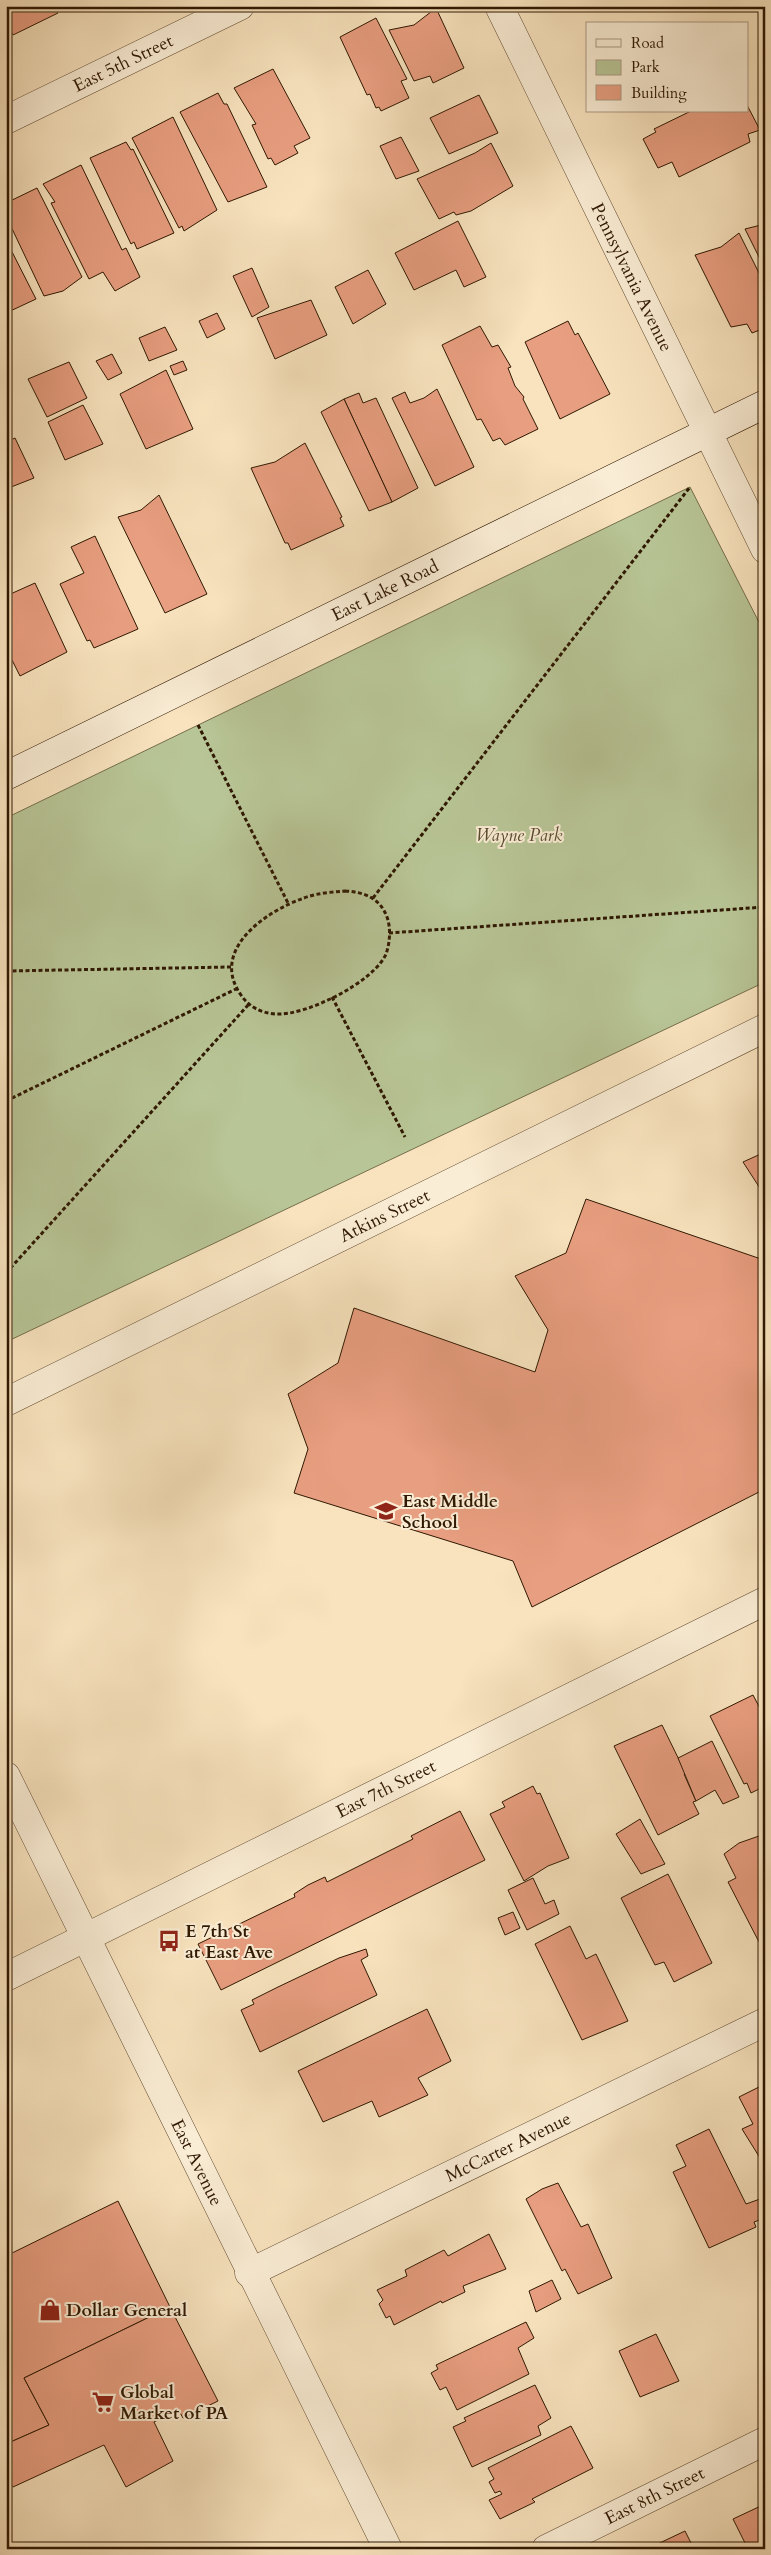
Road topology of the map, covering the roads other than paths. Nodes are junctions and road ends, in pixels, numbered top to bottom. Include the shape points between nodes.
1 (240, 6) edge
2 (498, 6) edge
3 (6, 120) edge
4 (765, 404) edge
5 (708, 432) junction
6 (765, 549) edge
7 (6, 776) edge
8 (765, 1028) edge
9 (6, 1402) edge
10 (765, 1601) edge
11 (6, 1776) edge
12 (85, 1936) junction
13 (6, 1977) edge
14 (765, 2022) edge
15 (250, 2273) junction
16 (765, 2441) edge
17 (388, 2549) edge
18 (546, 2549) edge

1 - 3 street, East 5th Street
2 - 5 street, Pennsylvania Avenue
4 - 5 street, East Lake Road
5 - 6 street, Pennsylvania Avenue
5 - 7 street, East Lake Road
8 - 9 street, Atkins Street
10 - 12 street, East 7th Street
11 - 12 street, East Avenue
12 - 13 street, East 7th Street
12 - 15 street, East Avenue
14 - 15 street, McCarter Avenue
15 - 17 street, East Avenue
16 - 18 street, East 8th Street

